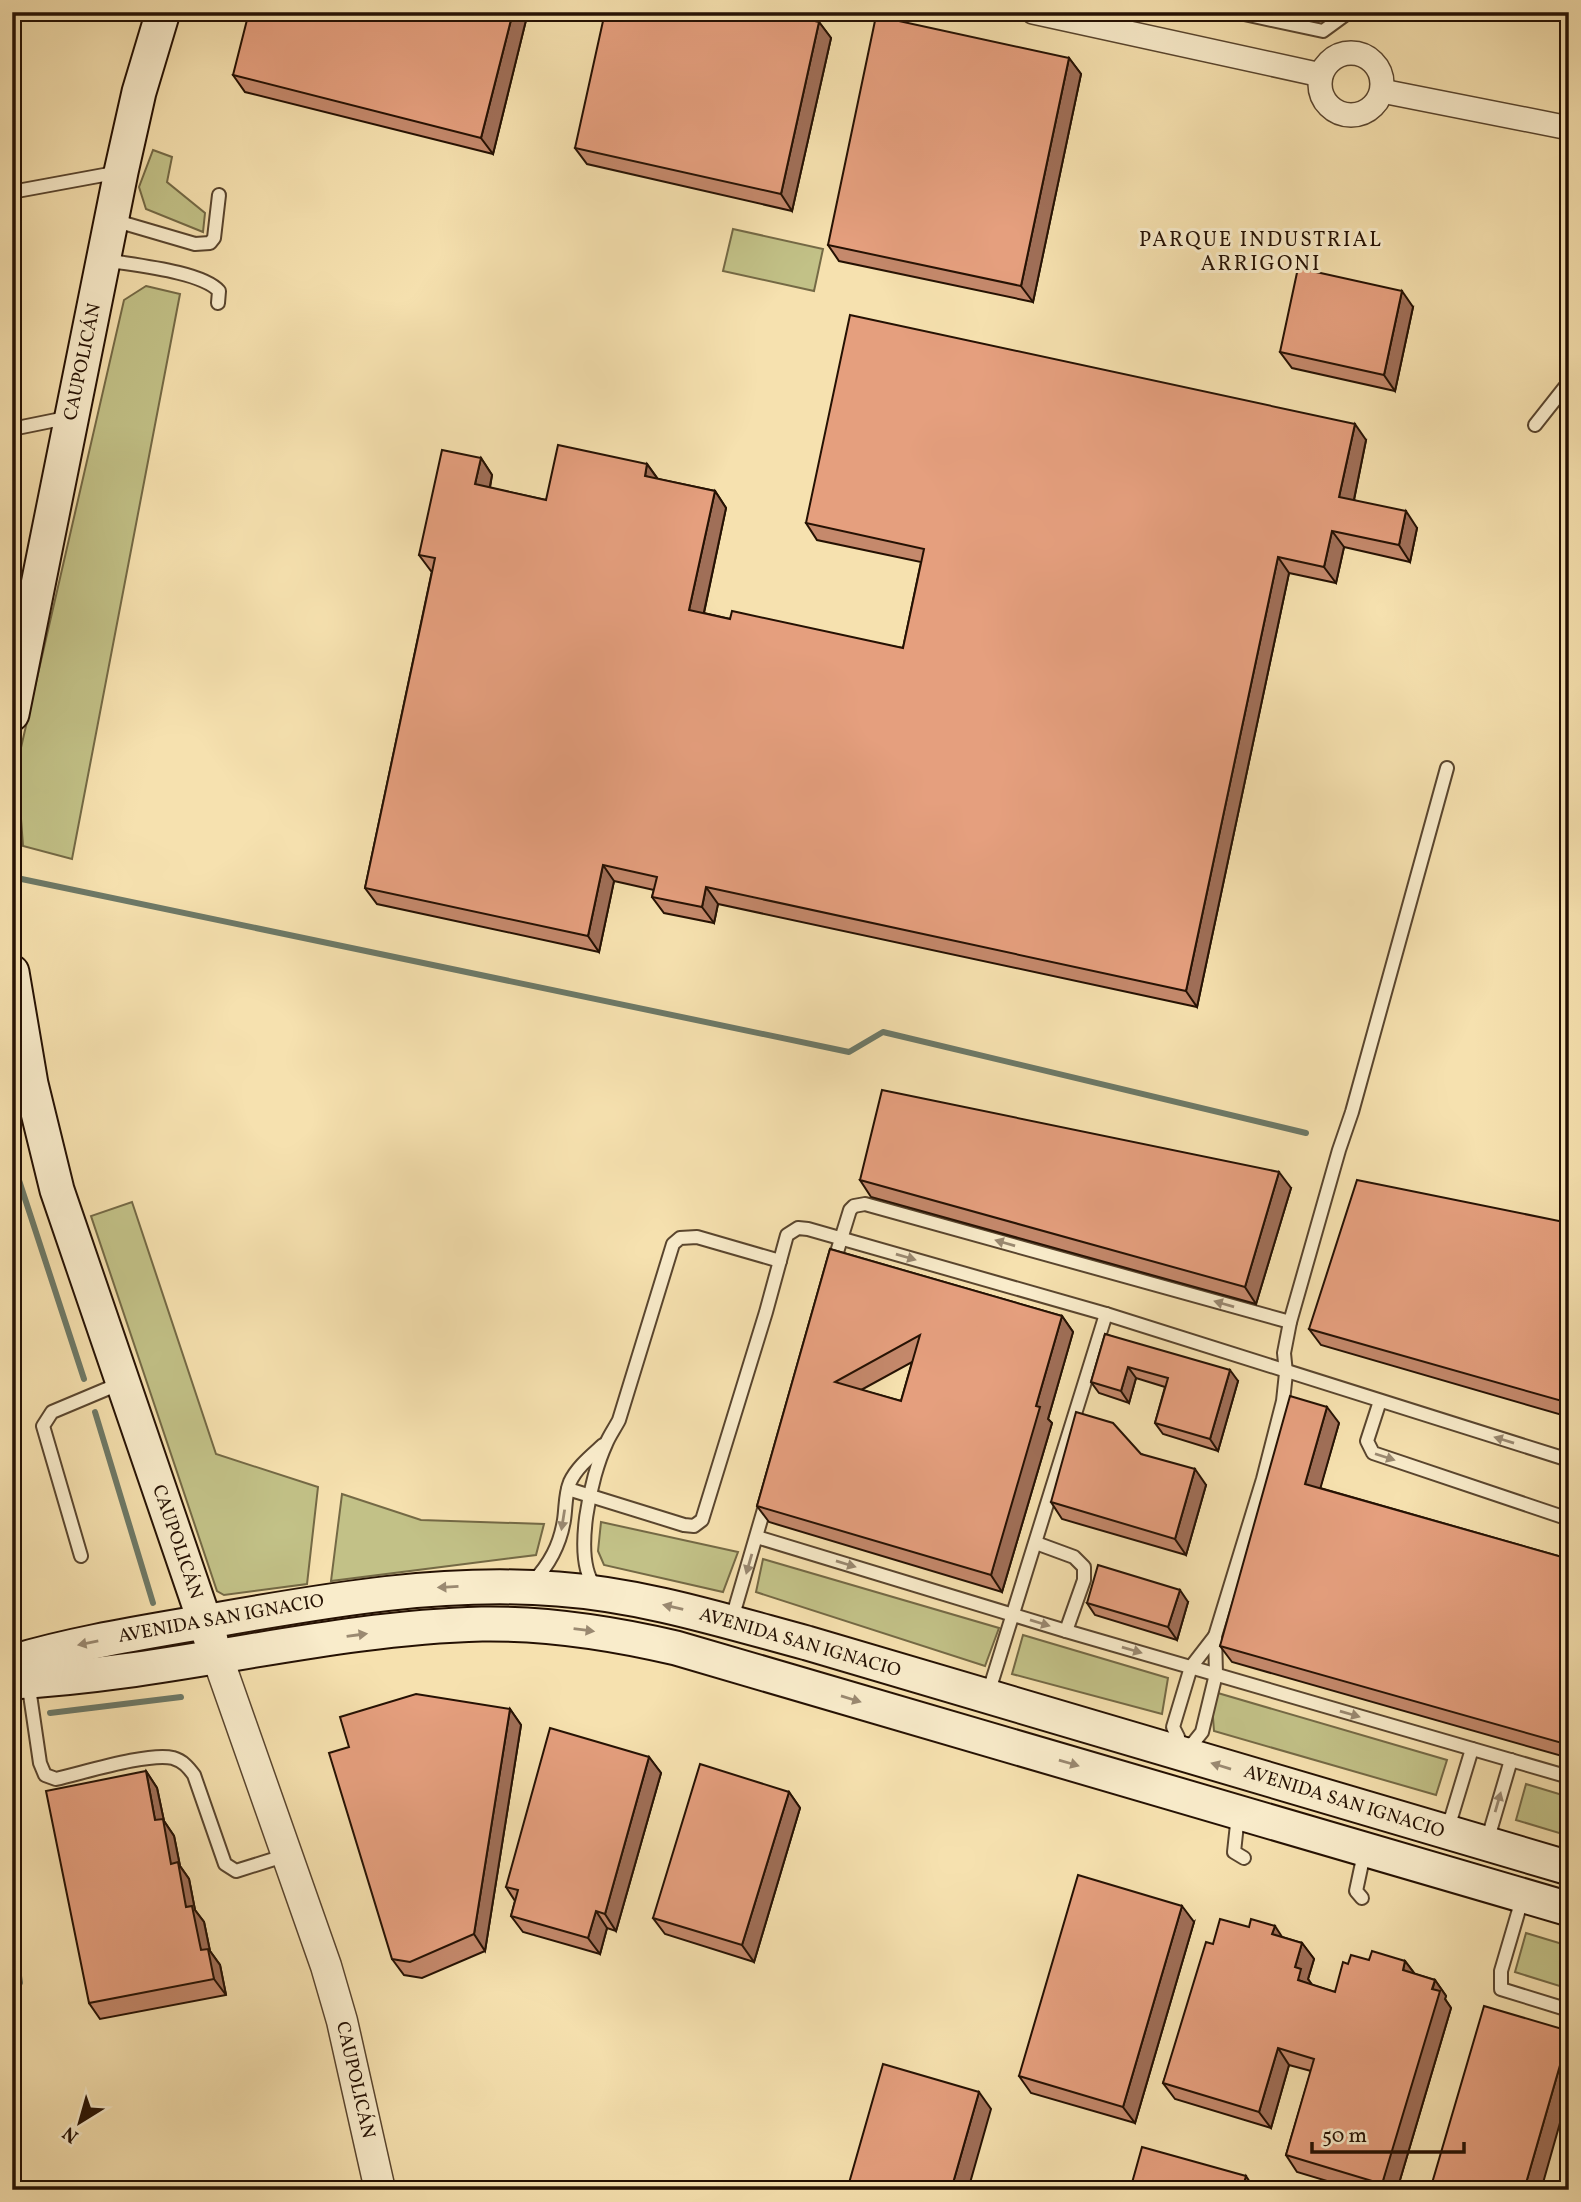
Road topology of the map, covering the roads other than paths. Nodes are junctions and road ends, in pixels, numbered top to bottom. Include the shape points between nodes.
1 (163, 12) edge
2 (1033, 12) edge
3 (1235, 12) edge
4 (1349, 12) edge
5 (1321, 75) junction
6 (1382, 91) junction
7 (1569, 128) edge
8 (121, 172) junction
9 (17, 191) dead end
10 (219, 195) dead end
11 (112, 220) junction
12 (104, 260) junction
13 (218, 303) dead end
14 (1569, 382) edge
15 (71, 417) junction
16 (1535, 425) dead end
17 (12, 429) edge
18 (12, 714) edge
19 (1447, 768) dead end
20 (12, 972) edge
21 (840, 1239) junction
22 (780, 1261) junction
23 (829, 1278) edge
24 (1106, 1314) junction
25 (1290, 1322) junction
26 (1286, 1373) junction
27 (122, 1383) junction
28 (1380, 1401) junction
29 (606, 1443) junction
30 (1569, 1460) edge
31 (771, 1485) edge
32 (568, 1489) junction
33 (590, 1496) junction
34 (1569, 1519) edge
35 (757, 1536) junction
36 (1036, 1543) junction
37 (81, 1556) dead end
38 (528, 1587) junction
39 (599, 1593) junction
40 (293, 1606) junction
41 (1013, 1615) junction
42 (204, 1622) junction
43 (731, 1622) junction
44 (1066, 1631) junction
45 (1215, 1636) junction
46 (303, 1643) junction
47 (807, 1643) junction
48 (217, 1656) junction
49 (1191, 1667) junction
50 (1216, 1674) junction
51 (18, 1675) edge
52 (922, 1678) junction
53 (795, 1682) junction
54 (987, 1697) junction
55 (911, 1717) junction
56 (1472, 1749) junction
57 (1179, 1754) junction
58 (1511, 1760) junction
59 (1569, 1777) edge
60 (1238, 1812) junction
61 (1443, 1832) junction
62 (1488, 1845) junction
63 (1365, 1849) junction
64 (287, 1855) junction
65 (1244, 1858) dead end
66 (1569, 1868) edge
67 (1523, 1895) junction
68 (1362, 1898) dead end
69 (1569, 1909) edge
70 (1569, 2010) edge
71 (380, 2190) edge

1 - 8 main road, CAUPOLICÁN
2 - 5 street
3 - 4 lane via 1323,31
5 - 6 street via 1332,58 1359,53 1380,71
5 - 6 street via 1322,97 1343,115 1370,109
6 - 7 street
8 - 9 lane
8 - 11 main road, CAUPOLICÁN
10 - 11 lane via 214,238 203,245
11 - 12 main road, CAUPOLICÁN
12 - 13 lane via 209,282 219,290
12 - 15 main road, CAUPOLICÁN
14 - 16 lane
15 - 17 lane
15 - 18 main road, CAUPOLICÁN
19 - 25 lane
20 - 27 main road, CAUPOLICÁN via 42,1137
21 - 22 lane via 798,1228 787,1235
21 - 23 lane
21 -> 24 lane
25 -> 21 lane via 865,1204 850,1210
22 - 29 lane via 697,1237 680,1238 673,1244 619,1420
22 - 33 lane via 702,1520 694,1526 684,1525
24 - 26 lane
24 - 36 lane
25 - 26 lane via 1284,1353
26 - 28 lane
26 - 45 lane via 1264,1473
27 - 37 lane via 52,1412 43,1426
27 - 42 main road, CAUPOLICÁN
30 -> 28 lane
28 -> 34 lane via 1367,1441 1373,1454
29 - 32 lane via 580,1467
29 - 33 lane
31 - 35 lane
32 - 33 lane
32 -> 38 lane via 554,1555
33 - 39 lane via 586,1570
35 -> 41 lane
35 -> 43 lane
36 - 41 lane
36 - 44 lane via 1074,1557 1084,1567 1084,1580
38 - 39 main road, AVENIDA SAN IGNACIO
38 -> 40 main road, AVENIDA SAN IGNACIO via 445,1587
43 -> 39 main road, AVENIDA SAN IGNACIO
40 - 42 main road, AVENIDA SAN IGNACIO
40 - 46 main road via 290,1628
41 -> 44 lane
41 - 54 lane
42 - 48 main road, CAUPOLICÁN
42 -> 51 main road, AVENIDA SAN IGNACIO via 69,1647
43 - 47 main road, AVENIDA SAN IGNACIO
44 -> 49 lane
45 - 49 lane
45 - 50 lane
46 - 48 main road, AVENIDA SAN IGNACIO
46 -> 53 main road, AVENIDA SAN IGNACIO via 460,1625 565,1628 677,1648
47 - 52 main road, AVENIDA SAN IGNACIO
47 - 53 main road via 807,1663
48 - 51 main road, AVENIDA SAN IGNACIO
48 - 64 street, CAUPOLICÁN
49 - 50 lane
49 - 57 lane via 1174,1727
50 -> 56 lane
50 - 57 lane via 1202,1732
51 - 64 lane via 45,1775 56,1779 157,1756 174,1759 194,1775 225,1864 236,1871 245,1870
52 - 54 main road, AVENIDA SAN IGNACIO
52 - 55 main road via 906,1691 904,1705
53 -> 55 main road, AVENIDA SAN IGNACIO
54 - 57 main road, AVENIDA SAN IGNACIO
55 -> 60 main road, AVENIDA SAN IGNACIO
56 - 58 lane
56 - 61 lane
61 -> 57 main road, AVENIDA SAN IGNACIO
58 - 59 lane
62 -> 58 lane
60 - 63 main road, AVENIDA SAN IGNACIO
60 - 65 lane via 1234,1852
61 - 62 main road, AVENIDA SAN IGNACIO
62 - 66 main road, AVENIDA SAN IGNACIO
63 - 67 main road, AVENIDA SAN IGNACIO
63 - 68 lane via 1356,1891
64 - 71 street, CAUPOLICÁN via 342,2021
67 - 69 main road, AVENIDA SAN IGNACIO
67 - 70 lane via 1501,1971 1501,1989

